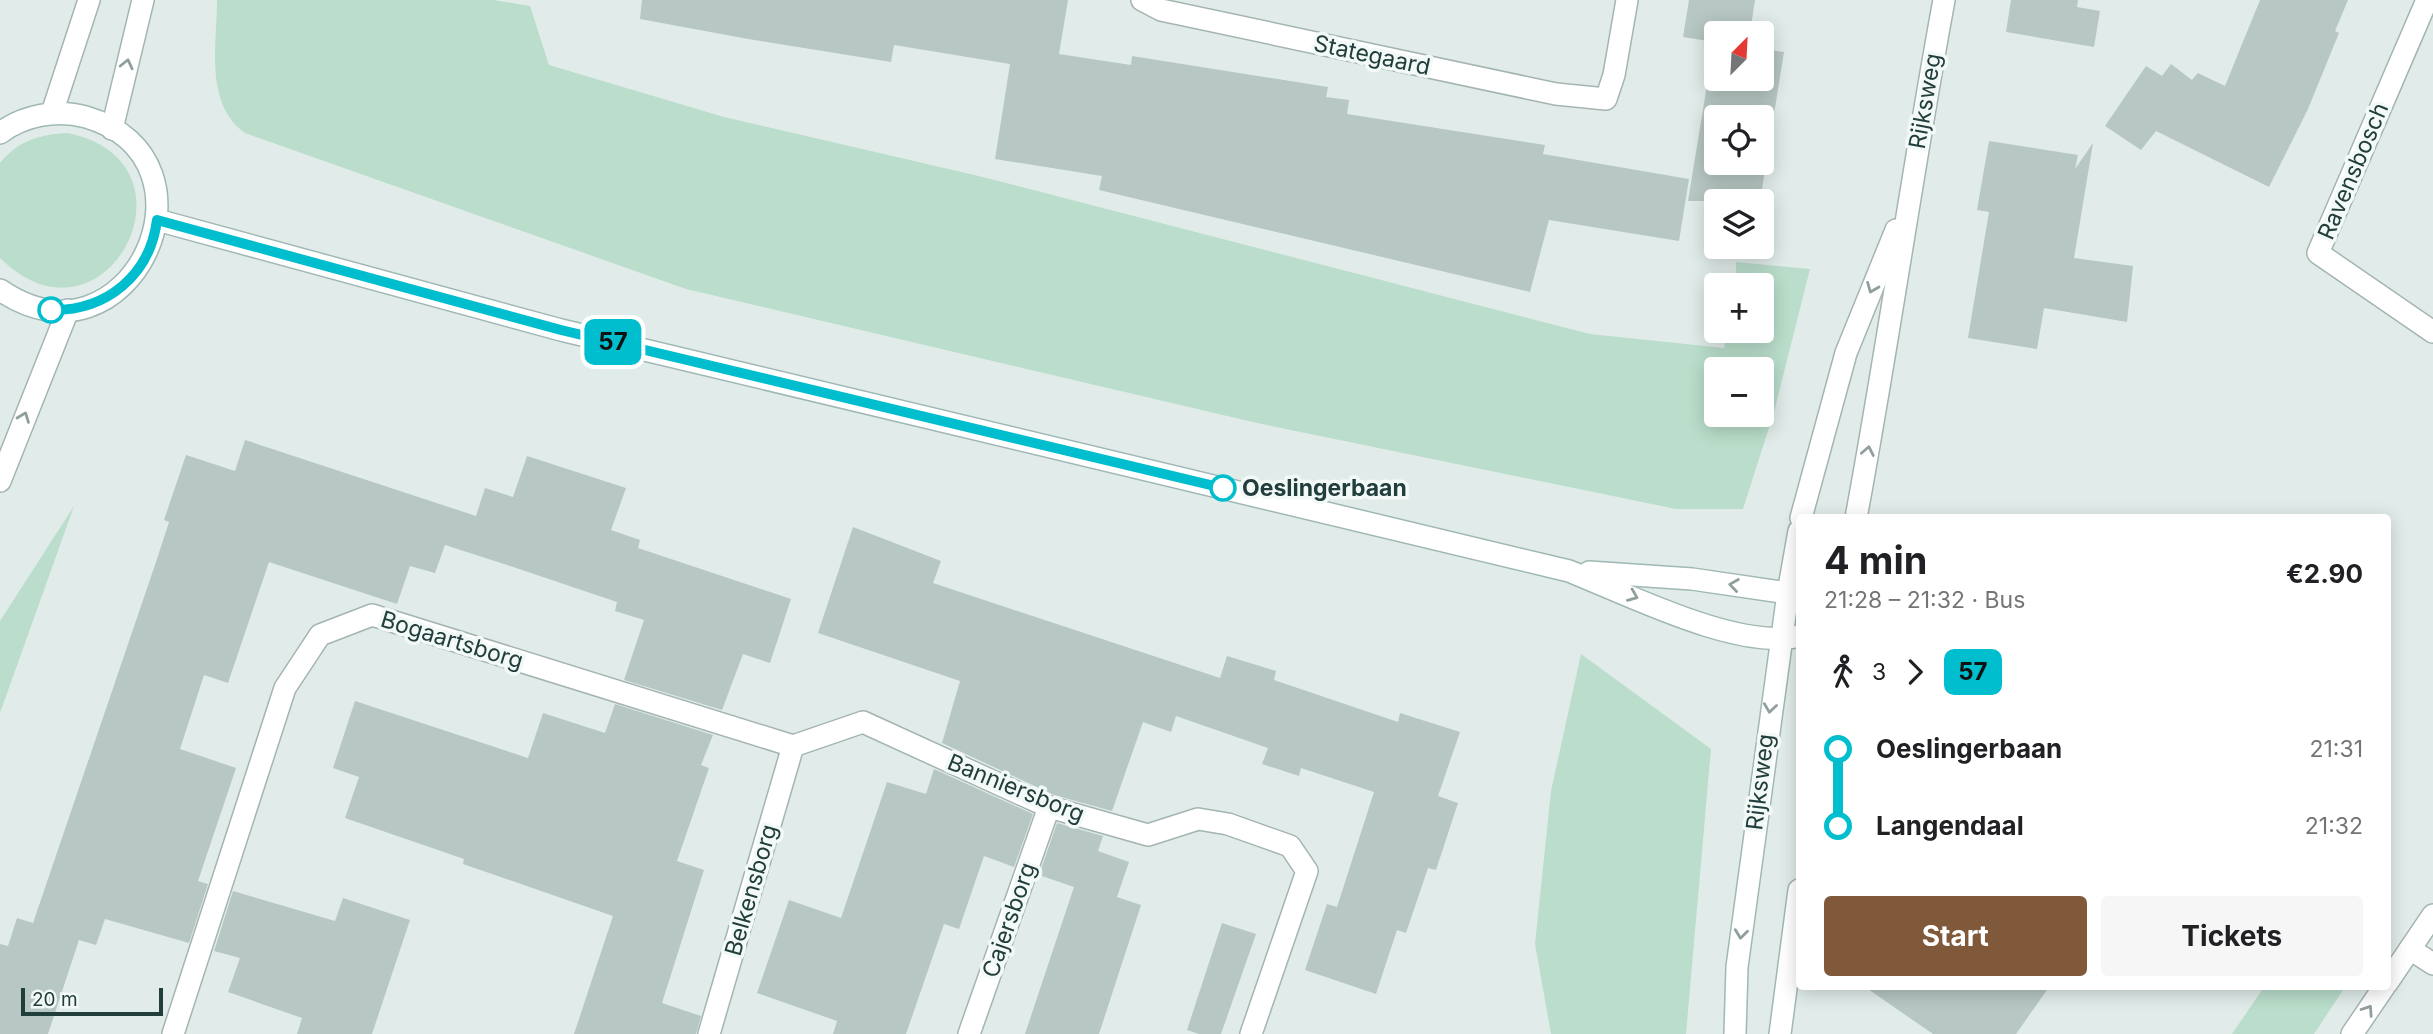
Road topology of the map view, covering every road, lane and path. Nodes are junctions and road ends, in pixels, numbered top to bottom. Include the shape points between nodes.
1 (89, 0) edge
2 (143, 0) edge
3 (1142, 0) edge
4 (1627, 0) edge
5 (1944, 0) edge
6 (2427, 0) edge
7 (1162, 5) edge
8 (52, 113) junction
9 (112, 129) junction
10 (0, 133) edge
11 (1907, 202) junction
12 (157, 220) junction
13 (0, 290) edge
14 (68, 310) junction
15 (2433, 332) edge
16 (0, 481) edge
17 (1802, 514) edge
18 (1857, 514) edge
19 (1796, 570) edge
20 (1569, 571) junction
21 (1794, 596) edge
22 (1789, 638) edge
23 (793, 746) junction
24 (1049, 807) junction
25 (1796, 913) edge
26 (2433, 915) edge
27 (2410, 949) junction
28 (2433, 964) edge
29 (2391, 978) edge
30 (2383, 990) edge
31 (173, 1034) edge
32 (709, 1034) edge
33 (970, 1034) edge
34 (1251, 1034) edge
35 (1735, 1034) edge
36 (1780, 1034) edge
37 (2352, 1034) edge

1 - 8 street
9 -> 2 street
3 - 7 street, Stategaard
4 - 7 street, Stategaard via 1606,99 1556,94
5 - 11 street, Rijksweg
6 - 15 street, Ravensbosch via 2318,253
8 - 9 street via 79,115
8 - 10 street via 19,121
9 - 12 street via 144,161 154,185
11 -> 17 street, Rijksweg via 1846,353
18 -> 11 street, Rijksweg via 1886,360
12 - 14 street via 149,252 134,276 95,304
12 - 20 street via 561,330
13 - 14 street via 35,307
16 -> 14 street
19 - 21 street, Rijksweg
21 -> 20 street via 1692,579
20 -> 22 street via 1717,628
21 - 22 street, Rijksweg
22 -> 35 street, Rijksweg via 1737,967
23 - 24 street, Banniersborg via 863,722
23 - 31 street, Bogaartsborg via 372,615 320,635 285,688
23 - 32 street, Belkensborg
24 - 33 street, Cajersborg
24 - 34 street, Banniersborg via 1148,835 1198,819 1228,824 1290,846 1307,871
25 - 36 street
26 - 27 street
27 - 28 street
27 - 29 street
37 -> 30 street

